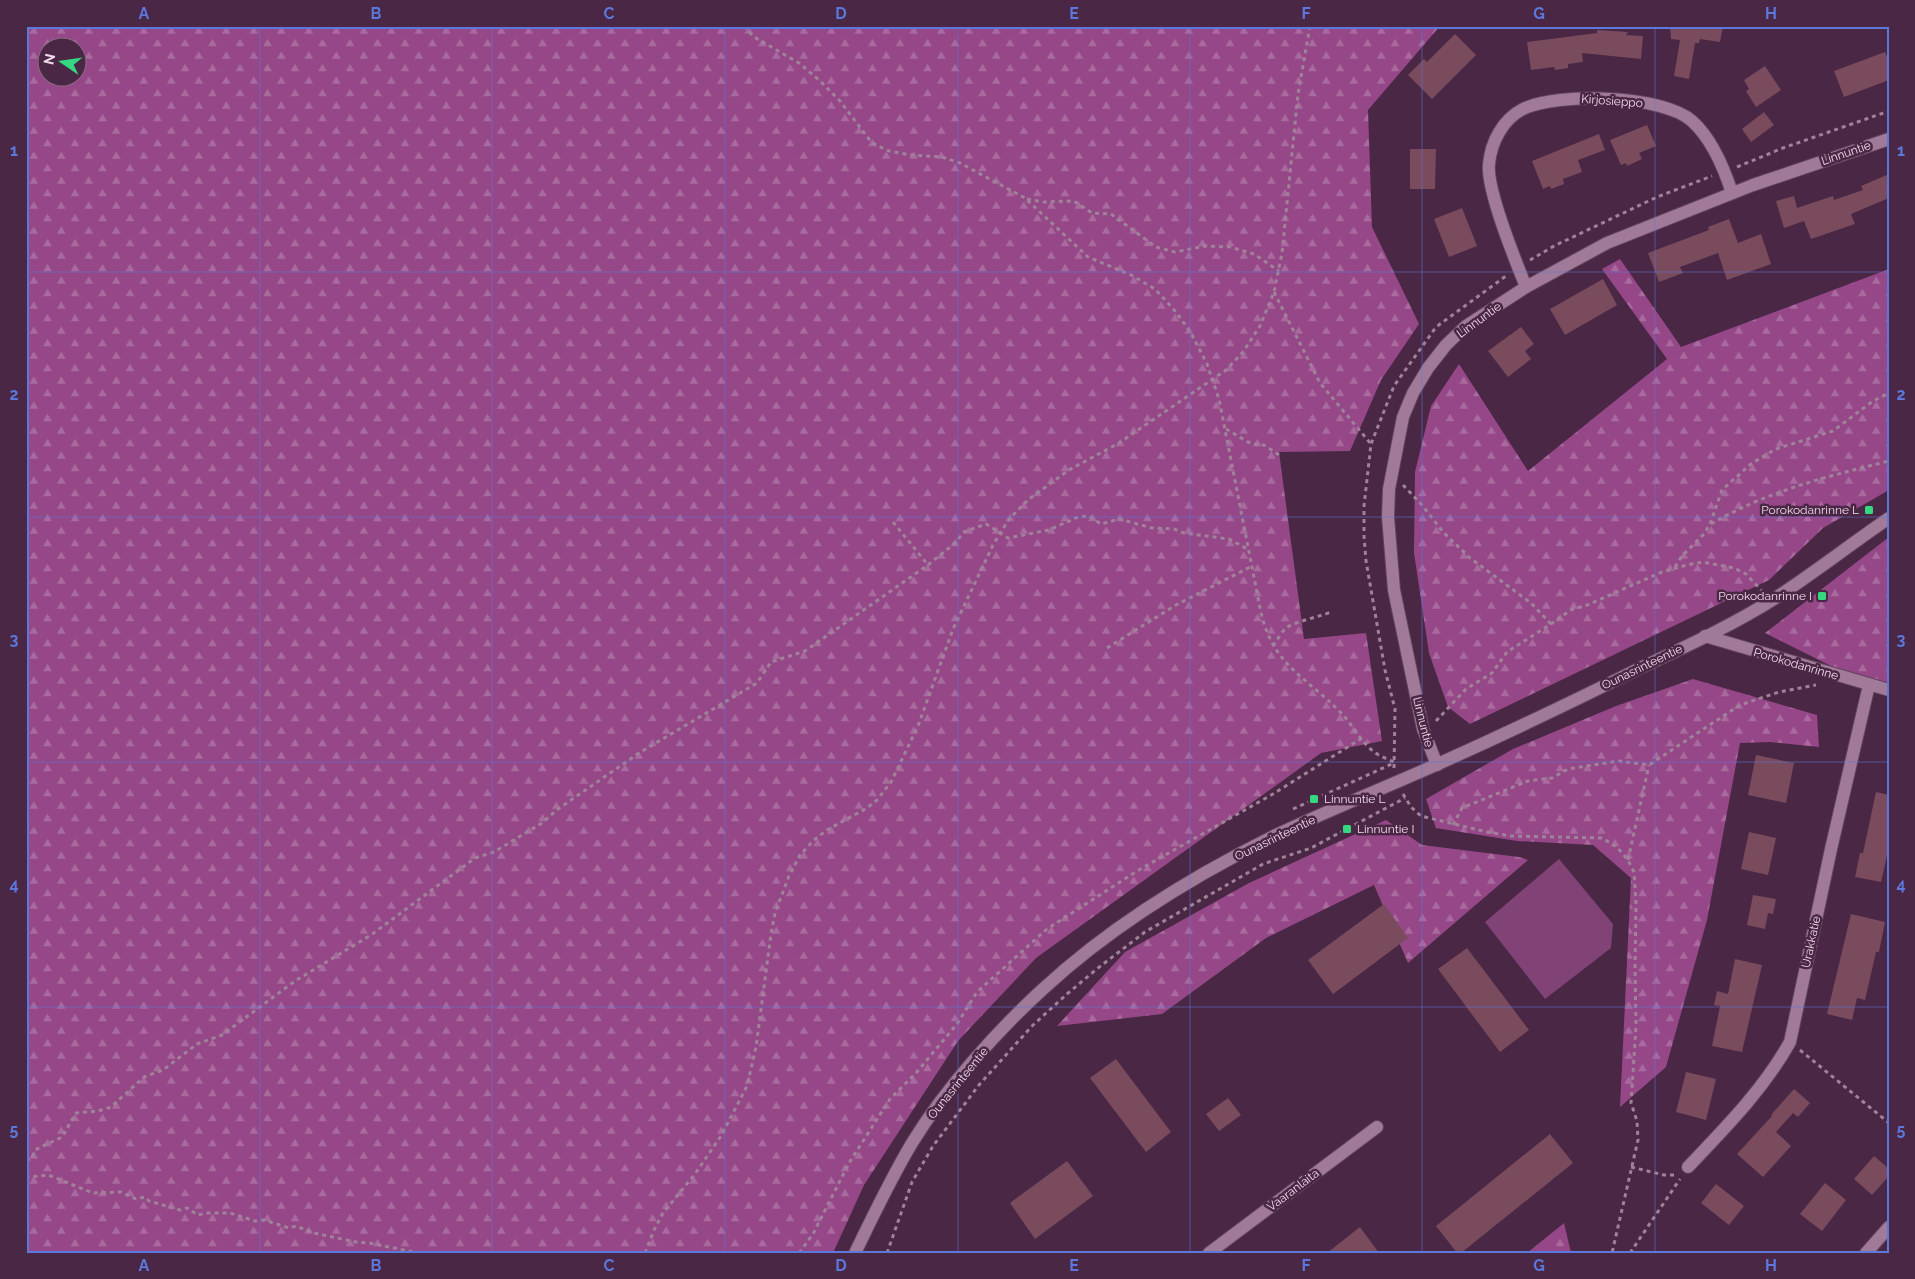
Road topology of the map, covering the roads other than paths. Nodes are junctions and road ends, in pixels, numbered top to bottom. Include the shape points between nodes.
1 (1889, 139) edge
2 (1732, 193) junction
3 (1526, 287) junction
4 (1889, 518) edge
5 (1705, 636) junction
6 (1869, 685) junction
7 (1889, 690) edge
8 (1437, 765) junction
9 (1377, 1127) dead end
10 (1685, 1171) road end
11 (1889, 1227) edge
12 (855, 1253) edge
13 (1209, 1253) edge
14 (1866, 1253) edge

1 - 2 street, Linnuntie
2 - 3 street, Linnuntie via 1607,243
2 - 3 street, Kirjosieppo via 1725,172 1691,120 1660,105 1590,98 1567,99 1523,109 1505,123 1494,142 1488,166 1492,190
3 - 8 street, Linnuntie via 1466,326 1428,368 1403,417 1391,478 1388,517 1394,590 1423,729
4 - 5 street, Ounasrinteentie via 1771,600
5 - 6 street, Porokodanrinne
5 - 8 street, Ounasrinteentie
6 - 7 street, Porokodanrinne
6 - 10 street, Urakkatie via 1790,1042 1778,1064 1747,1104
8 - 12 street, Ounasrinteentie via 1277,835 1198,877 1128,920 1049,983 1002,1029 937,1106 890,1182
9 - 13 street, Vaaranlaita
11 - 14 street

